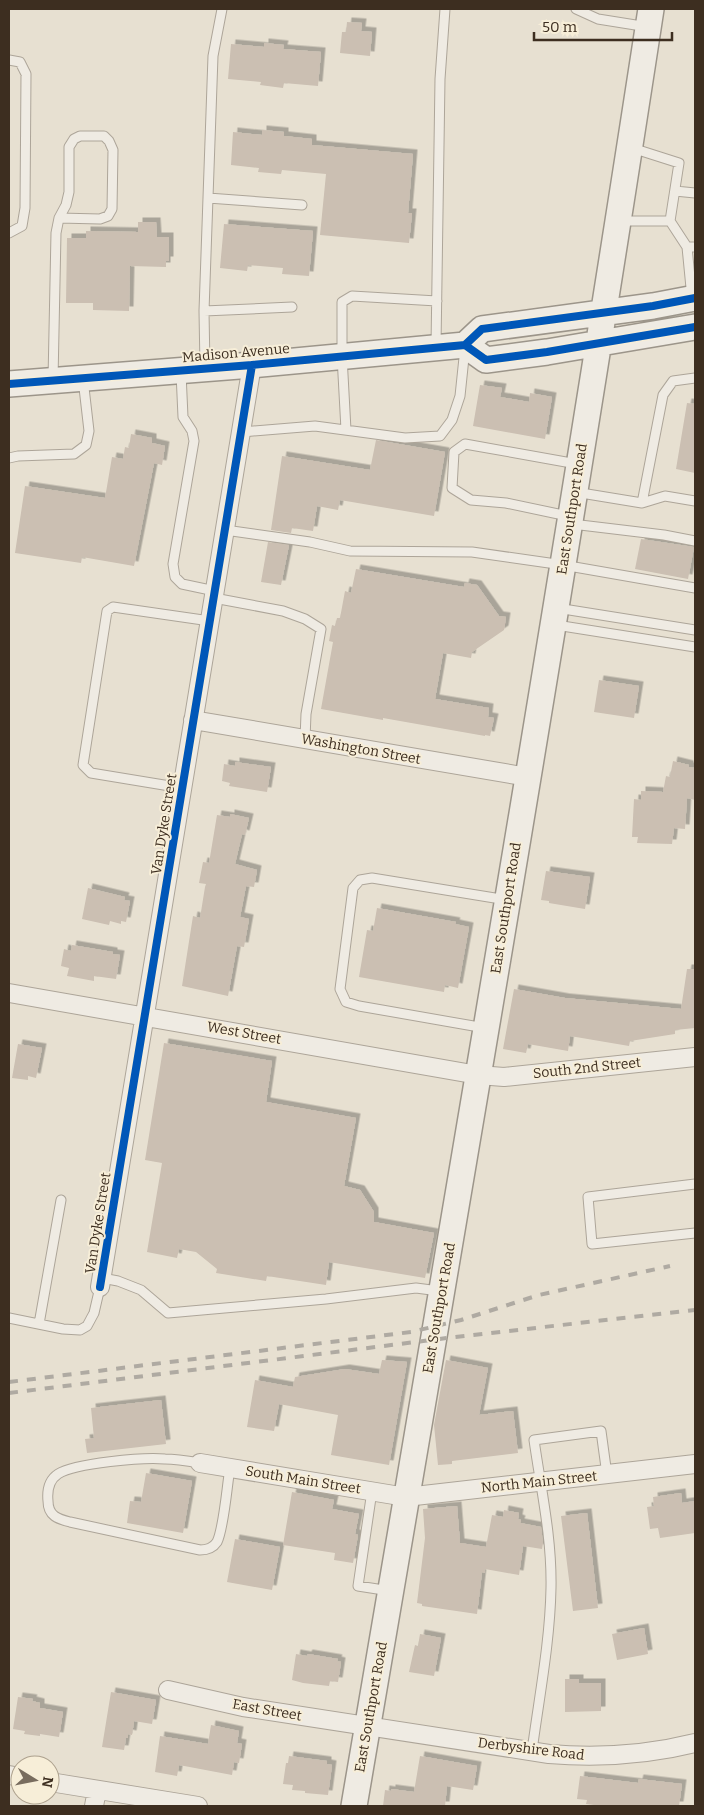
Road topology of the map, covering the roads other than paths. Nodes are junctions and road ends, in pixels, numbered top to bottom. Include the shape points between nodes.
1 (222, 9) edge
2 (445, 9) edge
3 (576, 9) edge
4 (649, 18) edge
5 (9, 60) edge
6 (629, 147) junction
7 (675, 191) junction
8 (695, 193) edge
9 (208, 198) junction
10 (302, 205) dead end
11 (59, 218) junction
12 (618, 220) junction
13 (670, 221) junction
14 (9, 234) edge
15 (691, 247) edge
16 (694, 298) edge
17 (436, 301) junction
18 (292, 308) dead end
19 (204, 311) junction
20 (604, 312) junction
21 (695, 327) edge
22 (599, 344) junction
23 (465, 345) junction
24 (436, 348) junction
25 (342, 356) junction
26 (252, 365) junction
27 (193, 370) junction
28 (83, 378) junction
29 (695, 378) edge
30 (53, 380) junction
31 (9, 384) edge
32 (346, 430) junction
33 (242, 432) junction
34 (9, 458) edge
35 (579, 464) junction
36 (575, 492) junction
37 (695, 501) edge
38 (642, 503) junction
39 (570, 520) junction
40 (225, 530) junction
41 (695, 541) edge
42 (563, 565) junction
43 (695, 588) edge
44 (214, 595) junction
45 (554, 616) junction
46 (210, 621) junction
47 (695, 630) edge
48 (695, 647) edge
49 (193, 720) junction
50 (305, 739) junction
51 (528, 777) junction
52 (182, 788) junction
53 (508, 900) junction
54 (9, 993) edge
55 (145, 1016) junction
56 (486, 1028) junction
57 (695, 1056) edge
58 (478, 1075) junction
59 (695, 1184) edge
60 (61, 1200) dead end
61 (695, 1233) edge
62 (101, 1283) junction
63 (442, 1291) junction
64 (9, 1318) edge
65 (39, 1324) junction
66 (200, 1463) joint
67 (695, 1464) edge
68 (230, 1468) junction
69 (607, 1475) junction
70 (540, 1482) junction
71 (372, 1491) junction
72 (406, 1497) junction
73 (390, 1591) junction
74 (168, 1690) dead end
75 (368, 1726) junction
76 (695, 1743) edge
77 (532, 1751) junction
78 (60, 1785) edge
79 (96, 1798) edge
80 (198, 1806) edge
81 (354, 1806) edge

1 - 9 lane via 213,56
2 - 17 lane via 440,79
3 - 4 lane via 598,20
4 - 6 main road, East Southport Road
5 - 14 lane via 20,62 26,74 25,208 22,226
6 - 7 lane via 679,163
6 - 12 main road, East Southport Road
7 - 8 lane
7 - 13 lane
9 - 10 lane
9 - 19 lane
11 - 11 lane via 69,192 69,147 80,136 104,136 113,150 112,209 108,216 100,219
11 - 30 lane
12 - 13 lane
12 - 20 main road, East Southport Road
13 - 15 lane
15 - 16 lane
16 - 20 main road
17 - 24 lane
17 - 25 lane via 352,296 342,302
18 - 19 lane
19 - 27 lane
20 - 22 main road, East Southport Road
20 - 23 main road via 482,329
21 - 22 main road
22 - 23 main road via 486,360
22 - 35 main road, East Southport Road
23 - 24 main road, Madison Avenue
23 - 32 lane via 460,396 452,420 440,436 405,438
24 - 25 main road, Madison Avenue
25 - 26 main road, Madison Avenue
25 - 32 lane
26 - 27 main road, Madison Avenue
26 - 33 street, Van Dyke Street
27 - 28 main road, Madison Avenue
27 - 44 lane via 183,417 194,441 173,564 175,578 182,584
28 - 30 main road, Madison Avenue
28 - 34 lane via 89,431 86,445 74,454
29 - 38 lane via 673,381 663,395
30 - 31 main road, Madison Avenue
32 - 33 lane via 316,426
33 - 40 street, Van Dyke Street
35 - 36 main road, East Southport Road
35 - 39 lane via 465,444 454,452 452,488 471,500 506,503
36 - 38 lane
36 - 39 main road, East Southport Road
37 - 38 lane via 665,496
39 - 41 lane
39 - 42 main road, East Southport Road
40 - 42 lane via 350,551 472,552
40 - 44 street, Van Dyke Street
42 - 43 lane
42 - 45 main road, East Southport Road
44 - 46 street, Van Dyke Street
44 - 50 lane via 305,618 321,629 306,714
45 - 47 lane
45 - 48 lane
45 - 51 main road, East Southport Road
46 - 49 street, Van Dyke Street
46 - 52 lane via 113,607 107,612 83,764 91,773
49 - 50 street, Washington Street
49 - 52 street, Van Dyke Street
50 - 51 street, Washington Street
51 - 53 main road, East Southport Road
52 - 55 street, Van Dyke Street
53 - 56 main road, East Southport Road
53 - 56 lane via 372,878 360,880 353,888 340,989 346,1002
54 - 55 street, West Street
55 - 58 street, West Street
55 - 62 street, Van Dyke Street
56 - 58 main road, East Southport Road
57 - 58 street, South 2nd Street via 504,1077
58 - 63 main road, East Southport Road
59 - 61 lane via 588,1197 592,1244
60 - 65 lane
62 - 63 lane via 118,1281 141,1290 168,1313 416,1288
62 - 65 lane via 94,1313 87,1326 80,1330
63 - 72 main road, East Southport Road
64 - 65 lane
66 - 68 street, South Main Street
66 - 68 lane via 165,1458 74,1467 58,1474 49,1484 48,1508 56,1518 70,1522 209,1550 216,1542 220,1528
67 - 69 street, North Main Street
68 - 71 street, South Main Street
69 - 70 street, North Main Street
69 - 70 lane via 601,1431 534,1440
70 - 72 street, North Main Street
70 - 77 lane via 550,1541 551,1587 549,1632
71 - 72 street, South Main Street
71 - 73 lane via 358,1586
72 - 73 main road, East Southport Road
73 - 75 main road, East Southport Road
74 - 75 street, East Street via 243,1707
75 - 77 street, Derbyshire Road
75 - 81 main road, East Southport Road
76 - 77 street, Derbyshire Road via 654,1752 610,1756
78 - 79 street
79 - 80 street

